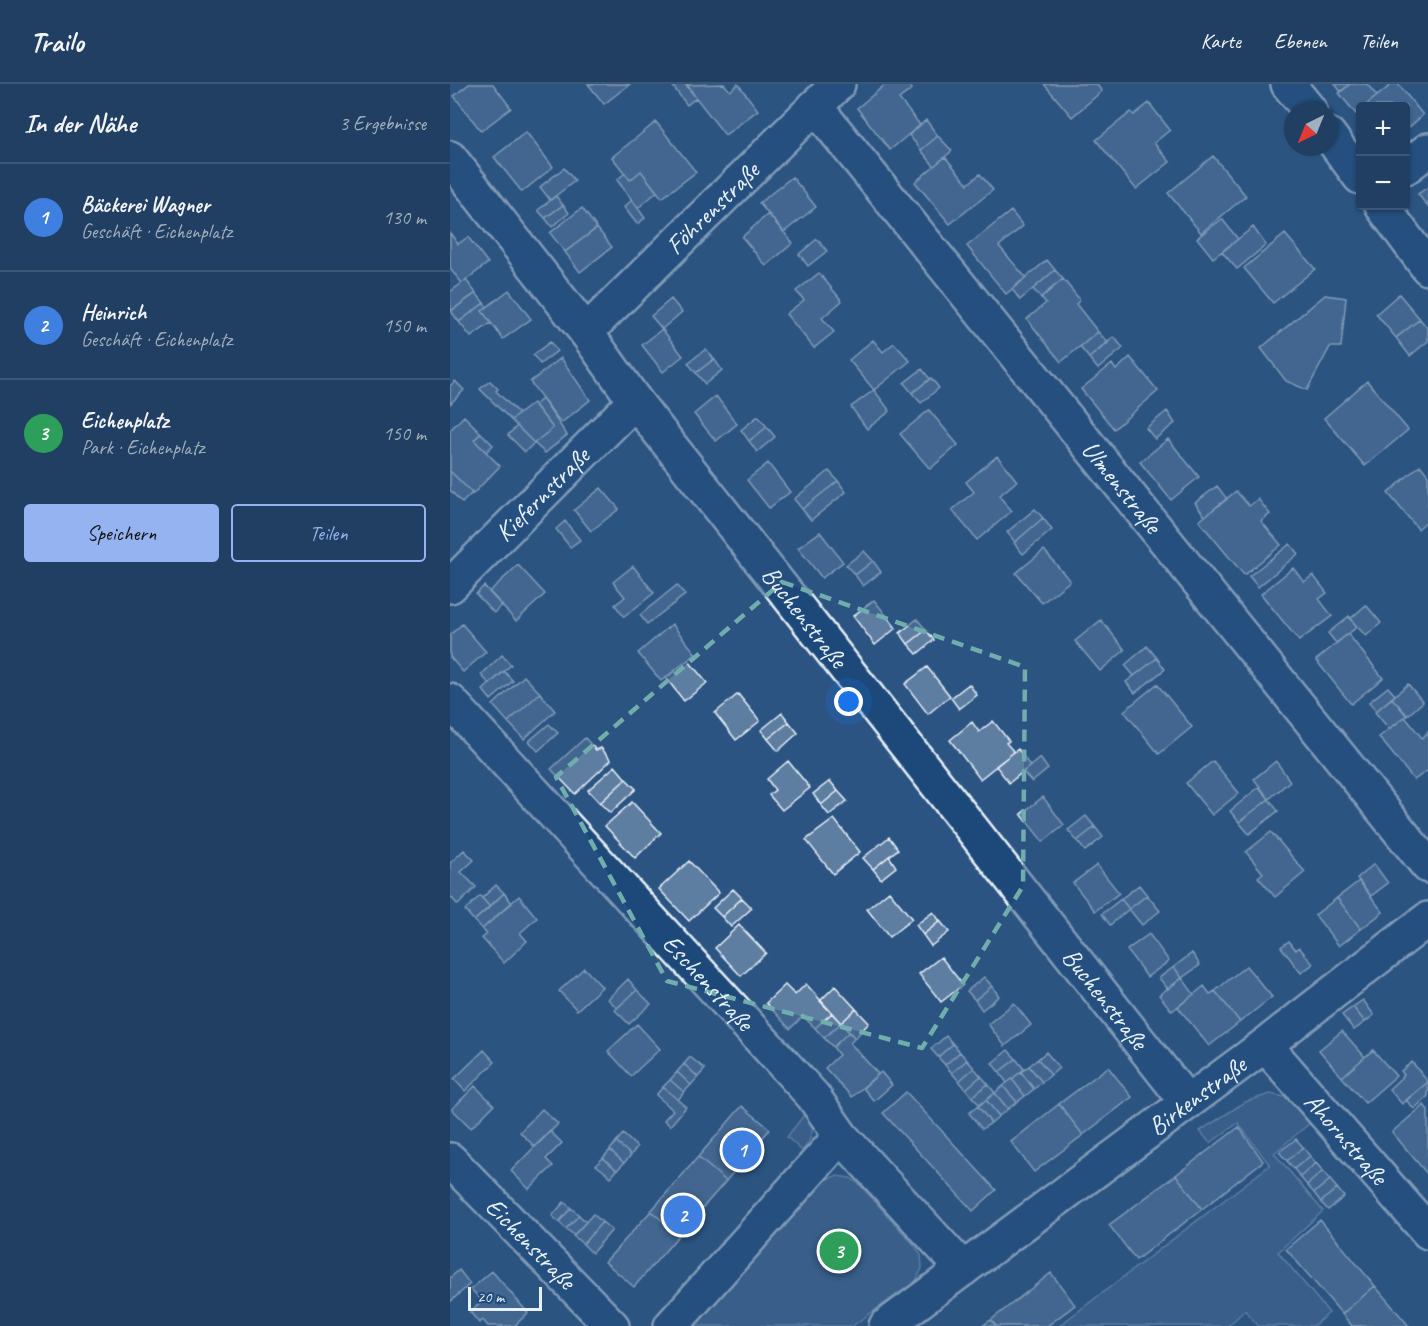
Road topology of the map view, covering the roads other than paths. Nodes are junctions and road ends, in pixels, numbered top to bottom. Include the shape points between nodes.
1 (1288, 84) edge
2 (827, 95) edge
3 (1303, 102) edge
4 (1338, 147) edge
5 (1428, 150) edge
6 (450, 158) edge
7 (1410, 163) edge
8 (1356, 172) edge
9 (1385, 210) edge
10 (1428, 268) edge
11 (586, 332) junction
12 (634, 400) junction
13 (450, 586) edge
14 (450, 701) edge
15 (1428, 866) edge
16 (1428, 919) edge
17 (1265, 1046) junction
18 (1186, 1102) junction
19 (841, 1136) junction
20 (450, 1160) edge
21 (1428, 1232) edge
22 (963, 1269) junction
23 (612, 1326) edge
24 (671, 1326) edge
25 (886, 1326) edge

1 - 3 street
2 - 11 street, Föhrenstraße
2 - 15 street, Ulmenstraße
4 - 8 street
5 - 7 street
6 - 11 street, Buchenstraße
9 - 10 street
11 - 12 street, Buchenstraße
12 - 13 street, Kiefernstraße
12 - 18 street, Buchenstraße
14 - 19 street, Eschenstraße via 813,1096
16 - 17 street, Birkenstraße
17 - 18 street, Birkenstraße
17 - 21 street, Ahornstraße
18 - 22 street, Birkenstraße
19 - 22 street, Eschenstraße
19 - 24 street
20 - 23 street, Eichenstraße
22 - 25 street, Birkenstraße

